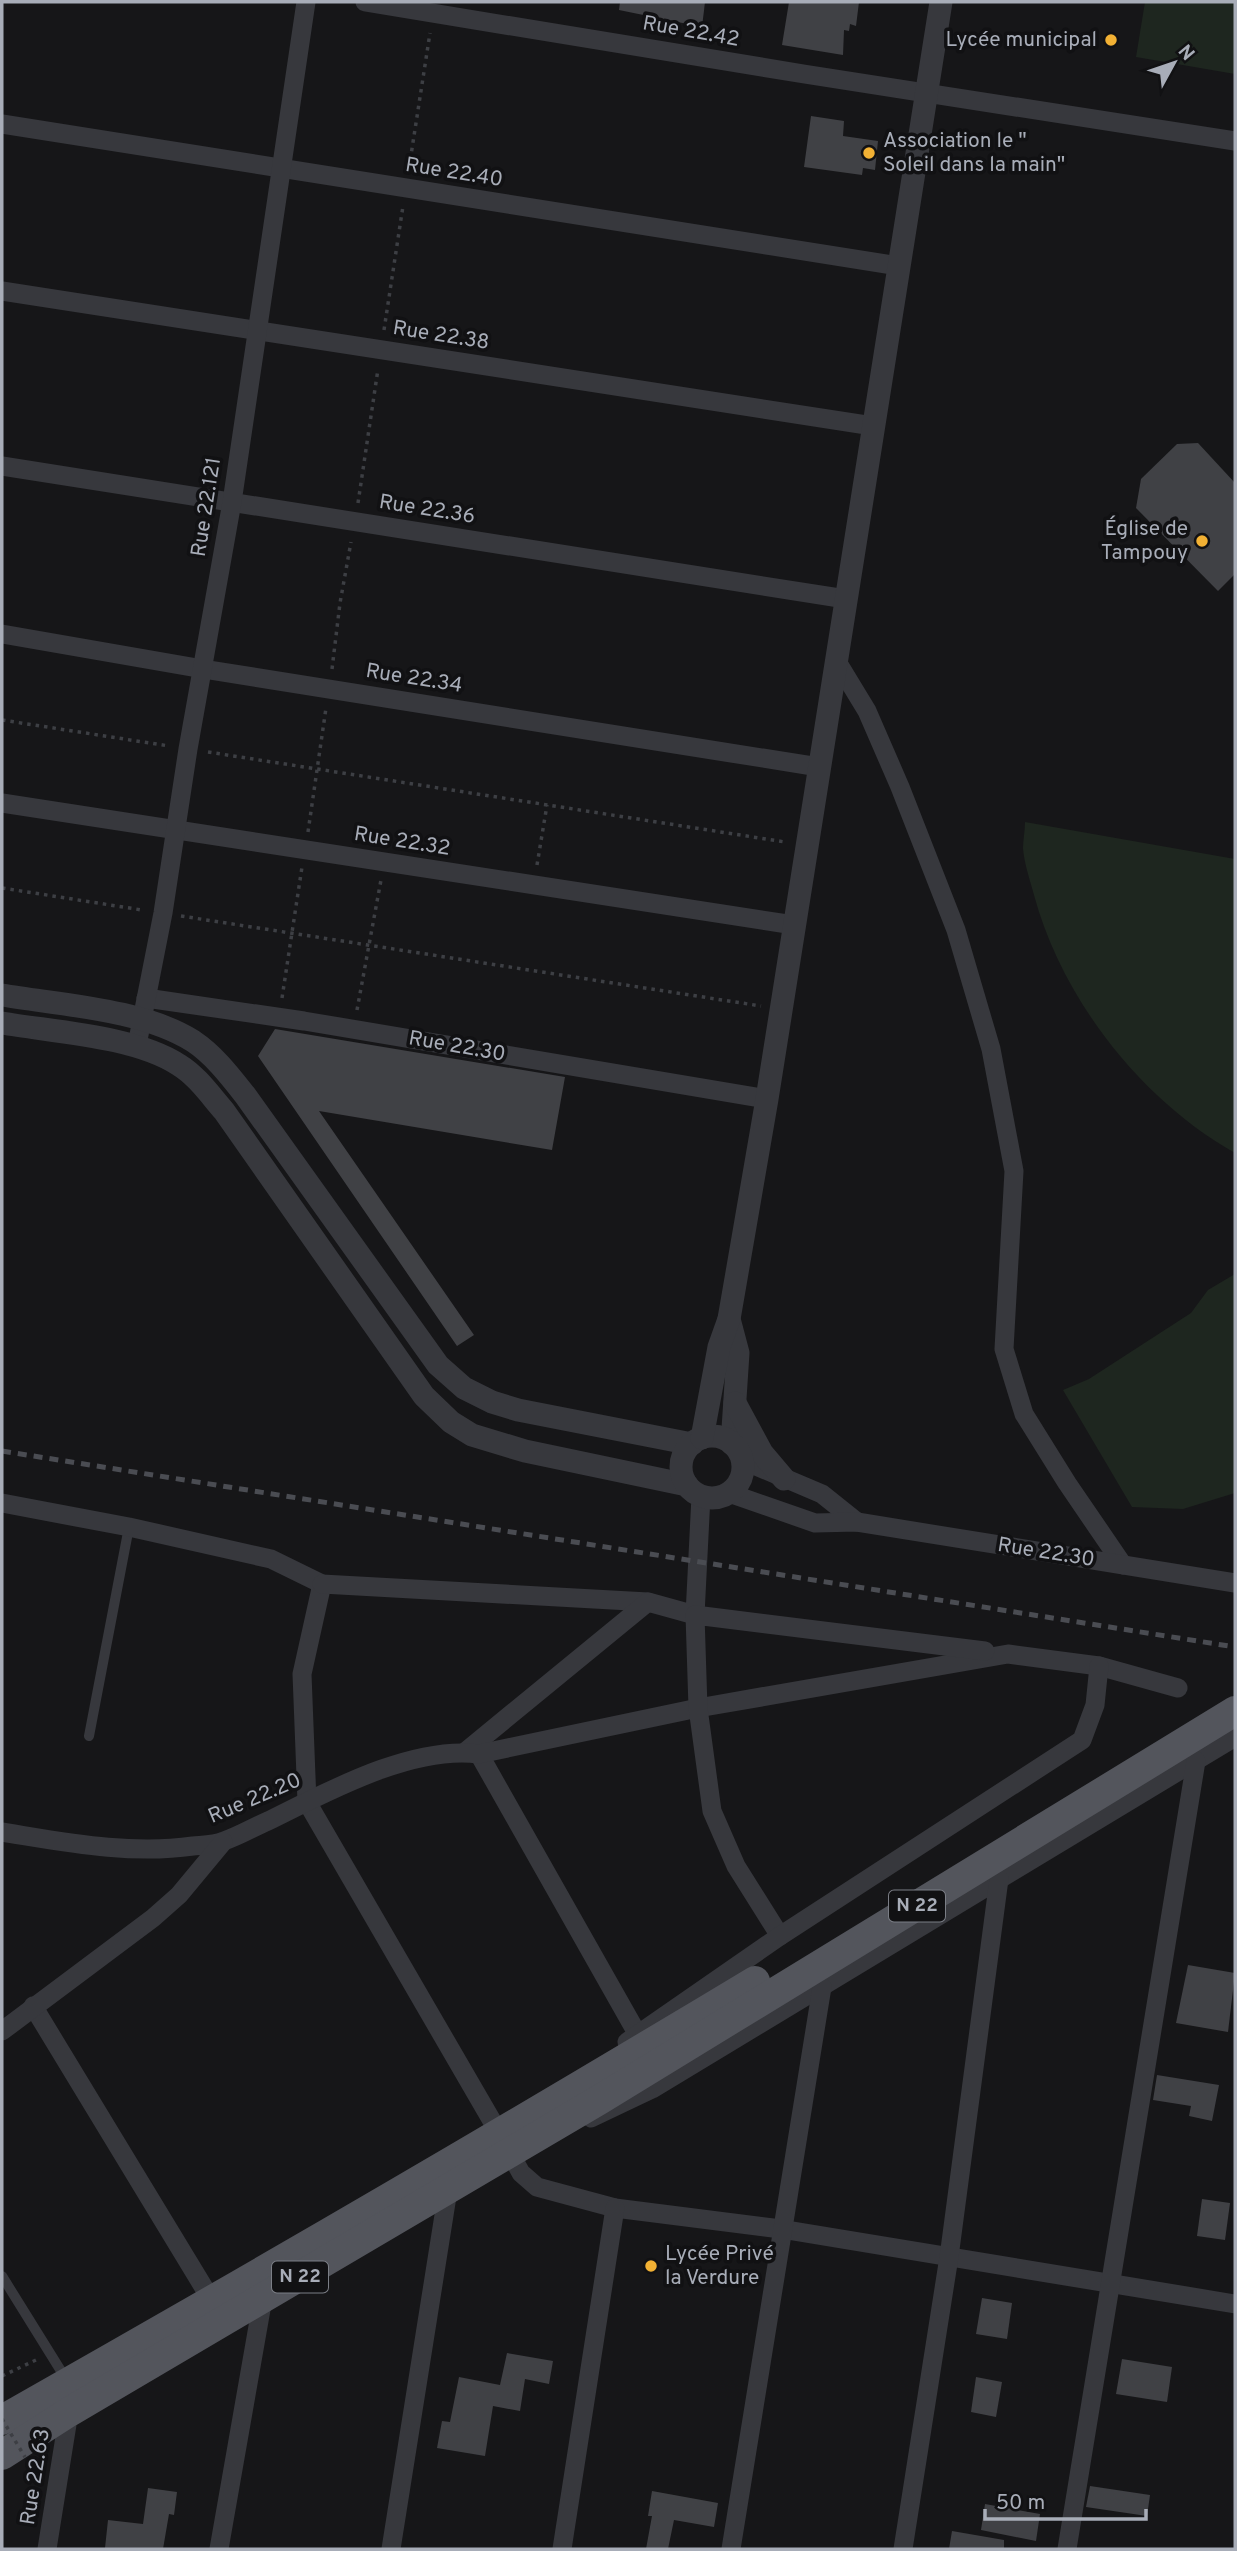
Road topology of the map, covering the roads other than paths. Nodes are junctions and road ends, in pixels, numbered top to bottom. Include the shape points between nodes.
1 (306, 2) edge
2 (365, 2) edge
3 (941, 2) edge
4 (926, 92) junction
5 (2, 124) edge
6 (1235, 141) edge
7 (280, 168) junction
8 (899, 266) junction
9 (2, 291) edge
10 (257, 331) junction
11 (873, 426) junction
12 (2, 466) edge
13 (232, 502) junction
14 (846, 599) junction
15 (2, 634) edge
16 (836, 660) junction
17 (204, 668) junction
18 (819, 767) junction
19 (2, 803) edge
20 (176, 830) junction
21 (794, 925) junction
22 (2, 995) edge
23 (144, 1008) junction
24 (2, 1023) edge
25 (137, 1045) junction
26 (767, 1099) junction
27 (729, 1319) junction
28 (734, 1402) junction
29 (697, 1441) junction
30 (737, 1452) junction
31 (784, 1479) junction
32 (694, 1490) junction
33 (729, 1493) junction
34 (2, 1503) edge
35 (857, 1522) junction
36 (129, 1527) junction
37 (1123, 1565) junction
38 (1235, 1583) edge
39 (322, 1584) junction
40 (648, 1602) junction
41 (695, 1615) junction
42 (1008, 1654) junction
43 (1099, 1666) junction
44 (1178, 1688) dead end
45 (1232, 1700) edge
46 (698, 1708) junction
47 (89, 1736) dead end
48 (1235, 1737) edge
49 (472, 1753) junction
50 (1196, 1760) junction
51 (307, 1802) junction
52 (2, 1832) edge
53 (223, 1842) junction
54 (999, 1879) junction
55 (780, 1936) junction
56 (821, 1987) junction
57 (33, 2006) junction
58 (2, 2031) edge
59 (638, 2035) junction
60 (505, 2143) junction
61 (448, 2190) junction
62 (615, 2208) junction
63 (781, 2229) junction
64 (949, 2257) junction
65 (2, 2276) edge
66 (1110, 2284) junction
67 (263, 2298) junction
68 (212, 2301) junction
69 (1235, 2304) edge
70 (68, 2382) junction
71 (69, 2412) junction
72 (2, 2419) edge
73 (13, 2456) edge
74 (47, 2549) edge
75 (219, 2549) edge
76 (391, 2549) edge
77 (562, 2549) edge
78 (731, 2549) edge
79 (903, 2549) edge
80 (1067, 2549) edge

1 - 7 street, Rue 22.121
2 - 4 street, Rue 22.42
3 - 4 street
4 - 6 street, Rue 22.42
4 - 8 street
5 - 7 street, Rue 22.40
7 - 8 street, Rue 22.40
7 - 10 street, Rue 22.121
8 - 11 street
9 - 10 street, Rue 22.38
10 - 11 street, Rue 22.38
10 - 13 street, Rue 22.121
11 - 14 street
12 - 13 street, Rue 22.36
13 - 14 street, Rue 22.36
13 - 17 street, Rue 22.121
14 - 16 street
15 - 17 street, Rue 22.34
16 - 18 street
16 - 37 street via 867,711 900,787 956,930 990,1049 1014,1171 1004,1349 1024,1414
17 - 18 street, Rue 22.34
17 - 20 street, Rue 22.121
18 - 21 street
19 - 20 street, Rue 22.32
20 - 21 street, Rue 22.32
20 - 23 street, Rue 22.121
21 - 26 street
22 - 23 street, Rue 22.30
23 - 25 street, Rue 22.121
23 - 26 street, Rue 22.30 via 354,1029
23 - 29 street via 228,1073 438,1365 464,1388 518,1410
24 - 25 street
25 - 32 street via 178,1064 207,1091 424,1396 451,1422 472,1435 525,1451
26 - 27 street
27 - 28 street via 737,1353
27 - 29 street
28 - 30 street
28 - 31 street via 762,1453
29 - 30 street via 718,1437
29 - 32 street via 682,1459 683,1477
30 - 31 street
30 - 33 street via 740,1479
31 - 35 street via 822,1494
32 - 33 street via 720,1497
32 - 41 street
33 - 35 street, Rue 22.30 via 816,1522
34 - 36 street
35 - 37 street, Rue 22.30
36 - 39 street via 271,1559
36 - 47 lane
37 - 38 street, Rue 22.30
39 - 40 street
39 - 51 street via 302,1674
40 - 41 street
40 - 49 street
41 - 42 street
41 - 46 street
42 - 43 street
42 - 46 street, Rue 22.20
43 - 44 street
43 - 55 street via 1096,1705 1082,1741
45 - 60 main road, N 22
46 - 49 street, Rue 22.20
46 - 55 street via 712,1811 736,1866
48 - 50 street
49 - 51 street, Rue 22.20 via 413,1760
49 - 59 street
50 - 54 street
50 - 66 street
51 - 53 street, Rue 22.20
51 - 60 street
52 - 53 street, Rue 22.20 via 131,1850
53 - 57 street via 179,1895 153,1918
54 - 56 street
54 - 64 street
55 - 59 street
56 - 60 street via 611,2110
56 - 63 street
57 - 58 street
57 - 68 street
59 - 60 street via 576,2073
60 - 61 main road, N 22
60 - 62 street via 521,2173 537,2187
60 - 68 main road, N 22
61 - 67 main road, N 22
61 - 76 street
62 - 63 street
62 - 77 street
63 - 64 street
63 - 78 street
64 - 66 street
64 - 79 street
65 - 70 lane
66 - 69 street
66 - 80 street
67 - 71 main road, N 22
67 - 75 street
68 - 70 main road, N 22
70 - 72 main road, N 22
71 - 73 main road, N 22
71 - 74 street, Rue 22.63

